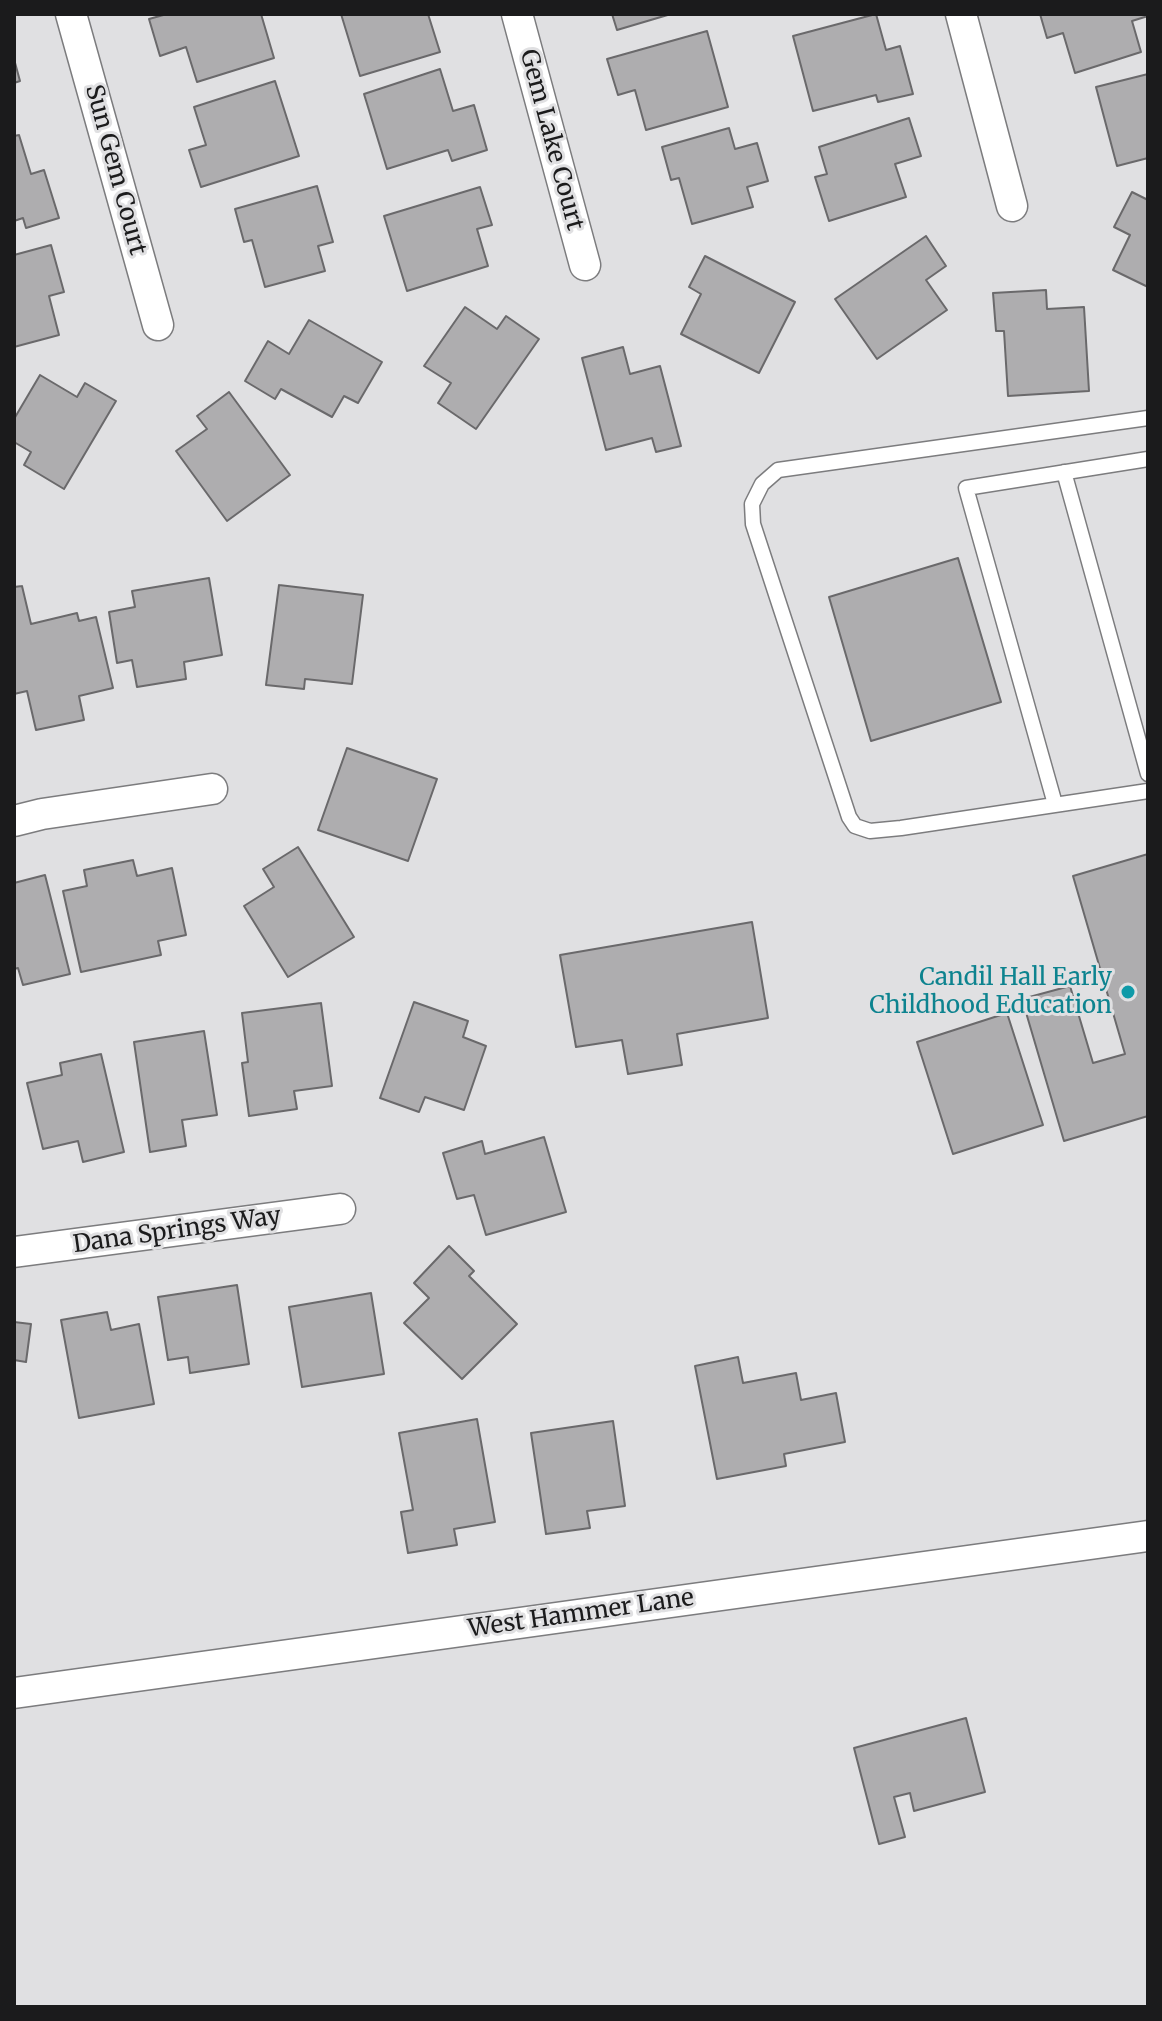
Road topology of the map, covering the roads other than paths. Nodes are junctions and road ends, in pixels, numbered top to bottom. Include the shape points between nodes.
1 (71, 14) edge
2 (517, 14) edge
3 (961, 14) edge
4 (1012, 206) dead end
5 (585, 265) dead end
6 (158, 325) dead end
7 (1148, 418) edge
8 (1148, 459) edge
9 (1064, 472) junction
10 (1148, 774) edge
11 (212, 789) dead end
12 (1148, 791) edge
13 (1055, 804) junction
14 (14, 821) edge
15 (340, 1209) dead end
16 (14, 1252) edge
17 (1148, 1536) edge
18 (14, 1693) edge

1 - 6 street, Sun Gem Court
2 - 5 street, Gem Lake Court
3 - 4 street
7 - 13 lane via 778,470 762,484 752,504 753,524 855,826 870,831 901,828
8 - 9 lane
9 - 10 lane
9 - 13 lane via 966,488
11 - 14 street
12 - 13 lane
15 - 16 street, Dana Springs Way
17 - 18 street, West Hammer Lane

